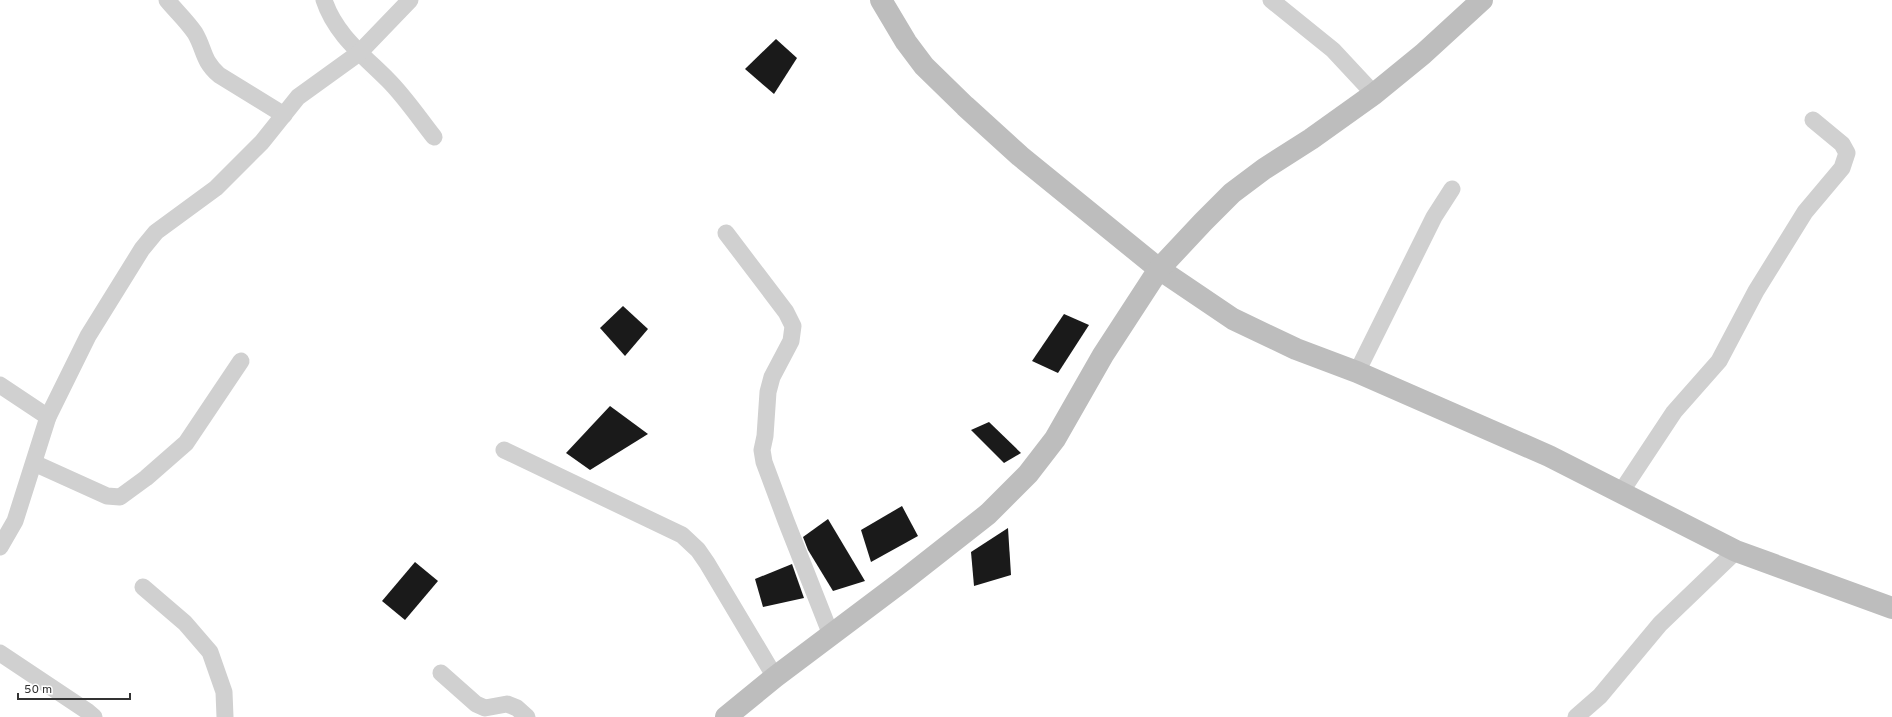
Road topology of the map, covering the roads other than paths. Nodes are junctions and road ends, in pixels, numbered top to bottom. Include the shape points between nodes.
1 (167, 0) edge
2 (324, 0) edge
3 (410, 0) edge
4 (881, 0) edge
5 (1271, 0) edge
6 (1482, 0) edge
7 (359, 53) junction
8 (1374, 94) junction
9 (284, 115) junction
10 (1813, 120) dead end
11 (434, 137) dead end
12 (1452, 189) dead end
13 (726, 233) dead end
14 (1159, 269) junction
15 (241, 361) dead end
16 (1357, 372) junction
17 (0, 385) edge
18 (48, 417) junction
19 (504, 450) dead end
20 (34, 462) junction
21 (1621, 492) junction
22 (0, 547) edge
23 (1736, 551) junction
24 (143, 588) dead end
25 (1892, 608) edge
26 (831, 635) junction
27 (0, 652) edge
28 (441, 673) dead end
29 (775, 676) junction
30 (94, 717) edge
31 (225, 717) edge
32 (527, 717) edge
33 (726, 717) edge
34 (1576, 717) edge

1 - 9 street via 196,34 210,67
2 - 7 street via 338,30
3 - 7 street
4 - 14 street via 924,66 965,106 1020,156
5 - 8 street via 1333,50
6 - 8 street
7 - 9 street via 298,97
7 - 11 street via 389,81
8 - 14 street via 1232,193
9 - 18 street via 262,142 216,188 156,232 142,249 88,336
10 - 21 street via 1842,144 1847,153 1842,168 1805,212 1787,240 1756,291 1719,361 1674,412
12 - 16 street via 1434,217
13 - 26 street via 786,312 793,326 791,341 772,377 768,392 762,450 783,514
14 - 16 street via 1233,318 1296,349
14 - 26 street via 1102,355 1055,439 1028,474 988,514
15 - 20 street via 186,443 120,497 107,496
16 - 21 street via 1476,422
17 - 18 street
18 - 20 street
19 - 29 street via 682,536 698,550 707,563
20 - 22 street via 15,522
21 - 23 street
23 - 25 street
23 - 34 street via 1660,624 1600,696
24 - 31 street via 185,623 210,652 224,692
26 - 29 street
27 - 30 street
28 - 32 street via 476,704 484,708 507,704 517,708
29 - 33 street

